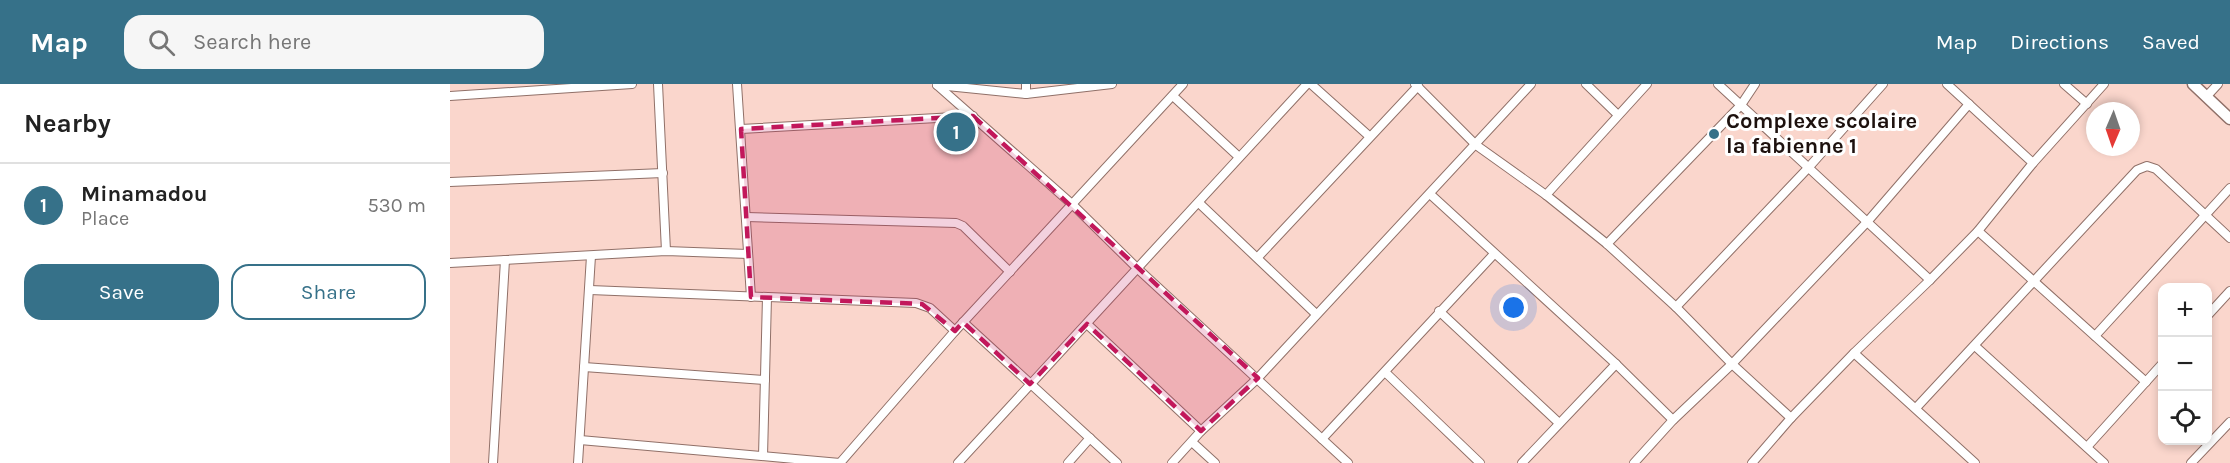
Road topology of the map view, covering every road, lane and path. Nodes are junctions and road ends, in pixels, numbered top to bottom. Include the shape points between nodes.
1 (633, 84) edge
2 (658, 84) edge
3 (737, 84) edge
4 (1026, 84) edge
5 (1112, 84) edge
6 (1183, 84) edge
7 (1309, 84) edge
8 (1532, 84) edge
9 (1586, 84) edge
10 (1647, 84) edge
11 (1718, 84) edge
12 (1755, 84) edge
13 (1883, 84) edge
14 (1947, 84) edge
15 (2064, 84) edge
16 (2104, 84) edge
17 (2193, 84) edge
18 (2218, 84) edge
19 (935, 85) edge
20 (1417, 85) edge
21 (532, 87) edge
22 (1026, 94) junction
23 (450, 96) edge
24 (1173, 96) junction
25 (2206, 97) junction
26 (2089, 102) edge
27 (2086, 103) edge
28 (1969, 104) junction
29 (1742, 105) junction
30 (2086, 105) edge
31 (1618, 115) junction
32 (972, 116) junction
33 (2230, 119) edge
34 (741, 129) junction
35 (1369, 136) junction
36 (1476, 145) junction
37 (1239, 158) junction
38 (2033, 164) junction
39 (1809, 167) junction
40 (663, 173) junction
41 (450, 182) edge
42 (2230, 188) edge
43 (1430, 194) junction
44 (1546, 195) junction
45 (1199, 203) junction
46 (1073, 205) junction
47 (2205, 215) junction
48 (746, 217) junction
49 (1868, 221) junction
50 (1977, 231) junction
51 (2230, 238) edge
52 (1607, 244) junction
53 (666, 251) junction
54 (748, 254) junction
55 (1494, 254) junction
56 (591, 256) junction
57 (1258, 257) junction
58 (506, 260) junction
59 (450, 263) edge
60 (1138, 270) junction
61 (1010, 272) junction
62 (1930, 280) junction
63 (2035, 281) junction
64 (590, 290) junction
65 (2230, 291) edge
66 (751, 297) junction
67 (767, 297) junction
68 (1676, 307) junction
69 (1440, 311) junction
70 (2212, 311) edge
71 (1317, 314) junction
72 (963, 322) junction
73 (1087, 324) junction
74 (955, 331) junction
75 (2095, 336) junction
76 (1975, 346) junction
77 (1854, 353) junction
78 (1616, 364) junction
79 (1732, 364) junction
80 (584, 367) junction
81 (2158, 369) edge
82 (1385, 372) junction
83 (1258, 378) junction
84 (765, 380) junction
85 (2146, 382) junction
86 (1030, 384) junction
87 (1916, 408) junction
88 (1791, 418) junction
89 (1673, 420) junction
90 (2230, 422) edge
91 (1559, 423) junction
92 (1201, 432) junction
93 (1089, 438) junction
94 (1322, 439) junction
95 (580, 440) junction
96 (1192, 442) junction
97 (2087, 447) junction
98 (852, 450) junction
99 (763, 456) junction
100 (493, 463) edge
101 (578, 463) edge
102 (840, 463) edge
103 (851, 463) edge
104 (958, 463) edge
105 (1068, 463) edge
106 (1117, 463) edge
107 (1172, 463) edge
108 (1215, 463) edge
109 (1348, 463) edge
110 (1480, 463) edge
111 (1522, 463) edge
112 (1634, 463) edge
113 (1752, 463) edge
114 (1974, 463) edge
115 (2104, 463) edge
116 (2191, 463) edge

1 - 21 street
2 - 40 street
3 - 34 street
4 - 22 street
5 - 22 street
6 - 24 street
7 - 35 street
7 - 37 street
8 - 36 street
9 - 31 street
10 - 31 street
11 - 29 street
12 - 29 street
13 - 39 street
14 - 28 street
15 - 27 street
16 - 26 street
17 - 25 street
18 - 25 street
19 - 22 street
19 - 32 street
20 - 35 street
20 - 36 street
21 - 23 street
24 - 37 street
24 - 46 street
25 - 33 street
28 - 38 street
28 - 49 street
29 - 39 street
29 - 52 street
30 - 38 street
31 - 44 street
32 - 34 street
32 - 46 street
34 - 48 street
35 - 57 street
36 - 43 street
36 - 44 street
37 - 45 street
38 - 50 street
39 - 49 street
39 - 68 street
40 - 41 street
40 - 53 street
42 - 47 street
43 - 55 street
43 - 71 street
44 - 52 street
45 - 57 street
45 - 60 street
46 - 60 street
46 - 61 street
47 - 51 street
47 - 63 street via 2156,169 2142,167
47 - 75 street
48 - 54 street
48 - 61 street via 956,223
49 - 62 street
49 - 79 street
50 - 62 street
50 - 63 street
52 - 68 street
53 - 54 street
53 - 56 street
54 - 66 street
55 - 69 street
55 - 78 street
56 - 58 street
56 - 64 street
57 - 71 street
58 - 59 street
58 - 100 street
60 - 73 street
60 - 83 street
61 - 72 street
62 - 77 street
63 - 75 street
63 - 76 street
64 - 66 street
64 - 80 street
65 - 70 street
66 - 67 street
67 - 74 street via 922,304
67 - 84 street
68 - 79 street
69 - 82 street
69 - 91 street
71 - 83 street
72 - 74 street
72 - 86 street
73 - 86 street
73 - 92 street
74 - 98 street
75 - 85 street
76 - 87 street
76 - 97 street
77 - 87 street
77 - 88 street
78 - 89 street
78 - 91 street
79 - 88 street
79 - 89 street
80 - 84 street
80 - 95 street
81 - 85 street
82 - 94 street
82 - 110 street
83 - 92 street
83 - 94 street
84 - 99 street
85 - 97 street
86 - 93 street
86 - 104 street
87 - 114 street
88 - 113 street
89 - 112 street
90 - 116 street
91 - 111 street
92 - 96 street
93 - 105 street
93 - 106 street
94 - 109 street
95 - 99 street
95 - 101 street
96 - 107 street
96 - 108 street
97 - 115 street
98 - 102 street
98 - 103 street
99 - 102 street

